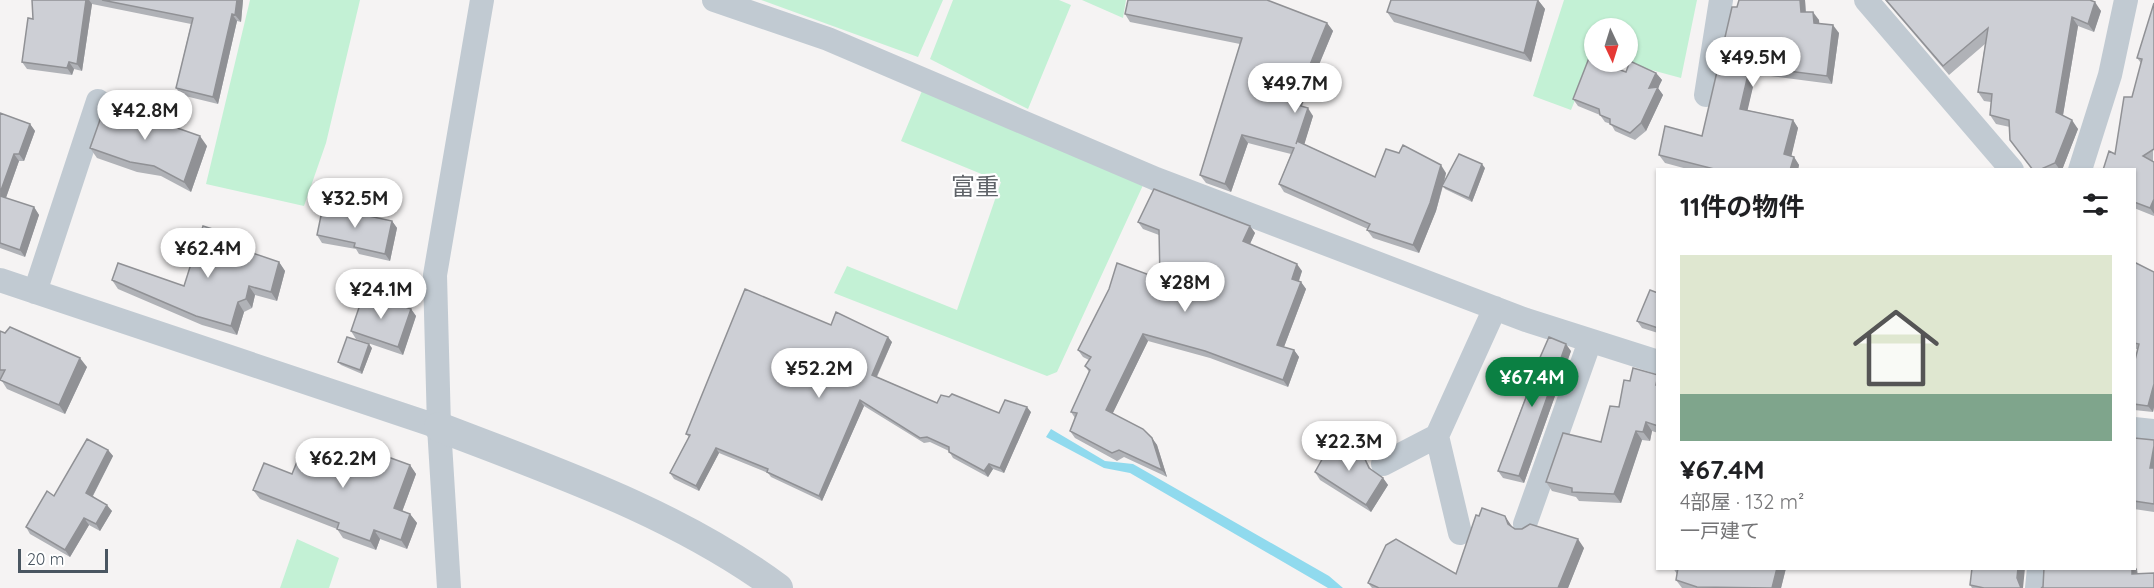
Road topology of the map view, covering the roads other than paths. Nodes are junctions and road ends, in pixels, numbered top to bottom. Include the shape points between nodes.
1 (482, 0) edge
2 (714, 0) edge
3 (1721, 0) edge
4 (1866, 0) edge
5 (2126, 0) edge
6 (1706, 95) dead end
7 (98, 101) dead end
8 (2010, 168) edge
9 (2081, 168) edge
10 (0, 280) edge
11 (35, 292) junction
12 (1495, 308) junction
13 (1590, 340) junction
14 (1656, 361) edge
15 (439, 427) junction
16 (2136, 429) edge
17 (2154, 431) edge
18 (1437, 436) junction
19 (1383, 464) dead end
20 (1525, 524) edge
21 (1460, 533) dead end
22 (2039, 570) edge
23 (449, 588) edge
24 (778, 588) edge
25 (2037, 588) edge

1 - 15 street via 435,275
2 - 12 street via 828,39 1156,179
3 - 6 street
4 - 8 street
5 - 9 street via 2110,75
7 - 11 street
10 - 11 street
11 - 15 street
12 - 13 street
12 - 18 street
13 - 14 street
13 - 20 street
15 - 23 street
15 - 24 street via 594,486 738,559
16 - 17 street
18 - 19 street
18 - 21 street
22 - 25 street

